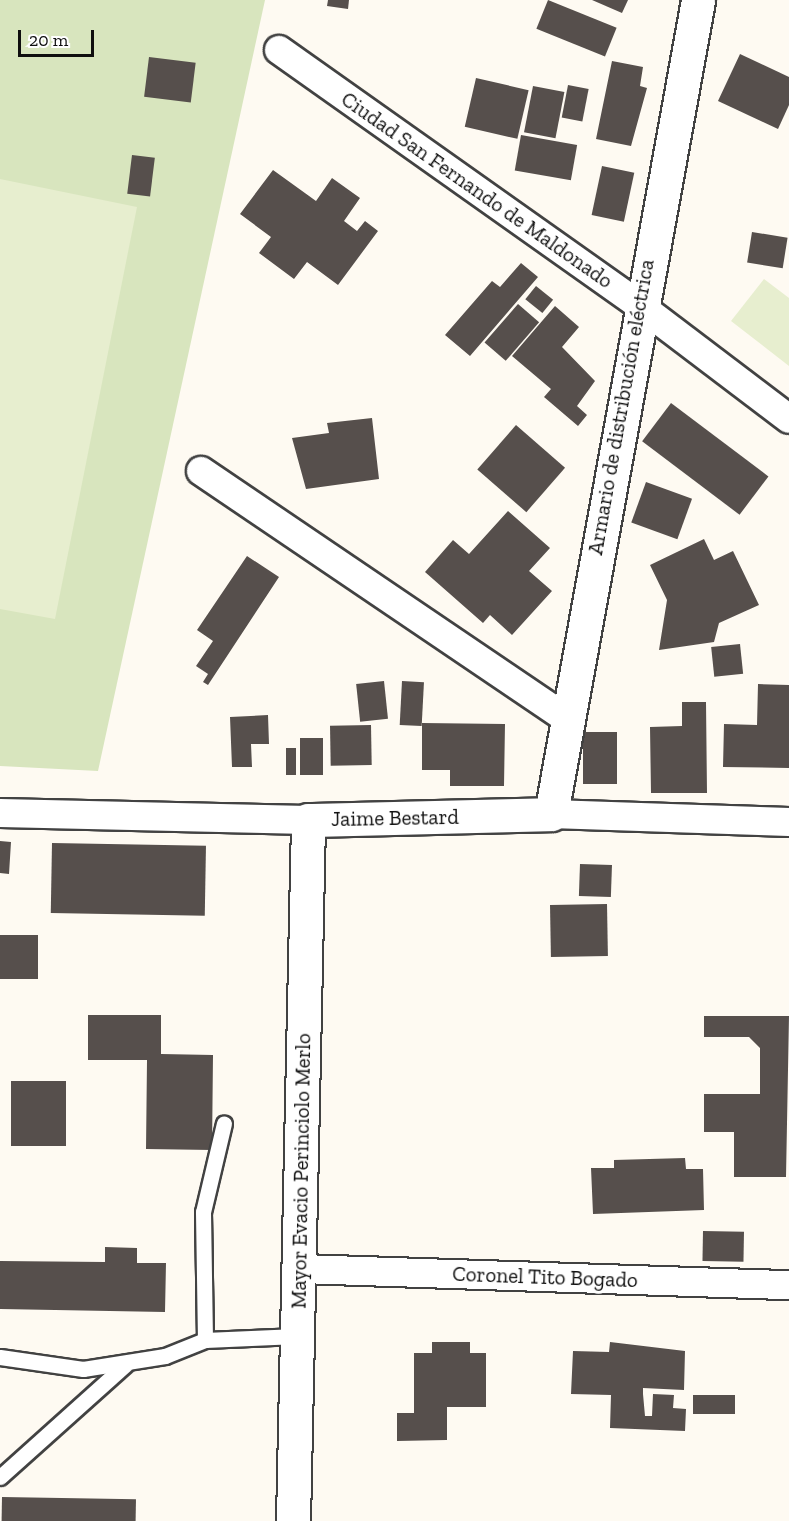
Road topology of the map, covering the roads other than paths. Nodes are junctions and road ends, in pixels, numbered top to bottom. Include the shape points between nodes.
1 (698, 0) edge
2 (279, 50) dead end
3 (639, 305) junction
4 (789, 419) edge
5 (201, 471) dead end
6 (565, 717) junction
7 (0, 813) edge
8 (551, 814) junction
9 (308, 820) junction
10 (789, 822) edge
11 (224, 1123) dead end
12 (301, 1269) junction
13 (789, 1285) edge
14 (297, 1336) junction
15 (205, 1340) junction
16 (0, 1357) edge
17 (125, 1365) junction
18 (0, 1477) edge
19 (293, 1521) edge

1 - 3 street, Armario de distribución eléctrica
2 - 3 street, Ciudad San Fernando de Maldonado
3 - 4 street, Ciudad San Fernando de Maldonado
3 - 6 street, Armario de distribución eléctrica
5 - 6 street
6 - 8 street, Armario de distribución eléctrica
7 - 9 street, Jaime Bestard
8 - 9 street, Jaime Bestard
8 - 10 street, Jaime Bestard
9 - 12 street, Mayor Evacio Perinciolo Merlo
11 - 15 lane via 203,1212
12 - 13 street, Coronel Tito Bogado
12 - 14 street, Mayor Evacio Perinciolo Merlo
14 - 15 lane
14 - 19 street, Mayor Evacio Perinciolo Merlo
15 - 17 lane
16 - 17 lane via 71,1369
17 - 18 lane

